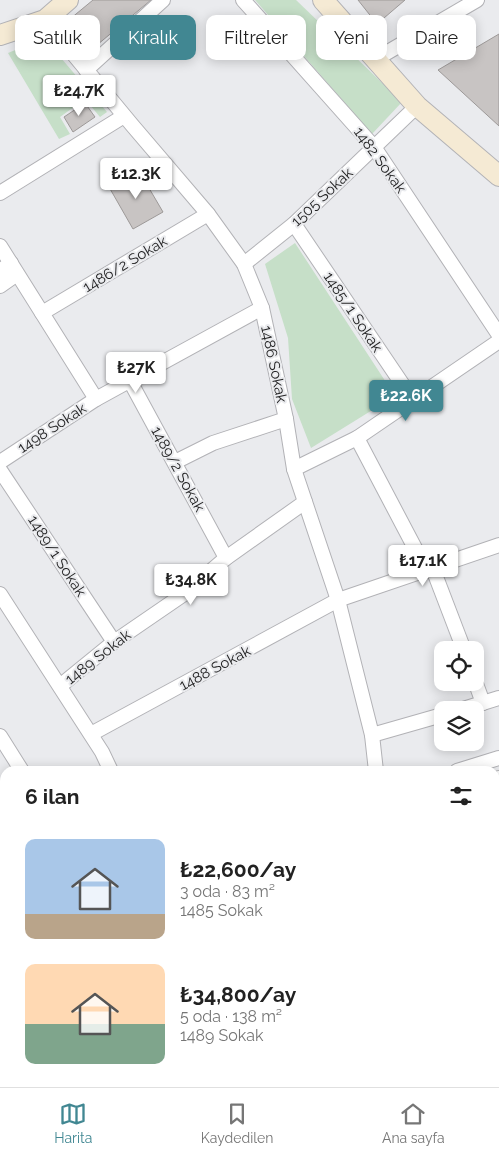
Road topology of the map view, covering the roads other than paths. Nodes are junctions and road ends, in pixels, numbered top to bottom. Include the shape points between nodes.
1 (68, 0) edge
2 (164, 0) edge
3 (243, 0) edge
4 (323, 0) edge
5 (477, 0) edge
6 (51, 15) edge
7 (336, 15) edge
8 (15, 30) edge
9 (0, 35) edge
10 (387, 53) edge
11 (78, 60) edge
12 (377, 60) edge
13 (86, 70) junction
14 (417, 106) junction
15 (124, 116) junction
16 (374, 147) junction
17 (499, 176) edge
18 (0, 193) edge
19 (208, 214) junction
20 (294, 224) junction
21 (0, 246) edge
22 (244, 264) junction
23 (9, 269) edge
24 (0, 286) edge
25 (262, 308) junction
26 (42, 313) junction
27 (499, 335) edge
28 (499, 341) edge
29 (130, 381) junction
30 (96, 399) junction
31 (413, 400) junction
32 (286, 420) junction
33 (357, 438) junction
34 (0, 462) edge
35 (175, 462) junction
36 (294, 469) junction
37 (0, 470) edge
38 (305, 502) junction
39 (499, 546) edge
40 (226, 558) junction
41 (430, 570) junction
42 (0, 594) edge
43 (338, 600) junction
44 (460, 641) edge
45 (114, 642) junction
46 (60, 686) junction
47 (499, 698) edge
48 (484, 703) edge
49 (434, 717) edge
50 (91, 734) junction
51 (372, 735) junction
52 (0, 736) edge
53 (499, 758) edge
54 (19, 766) edge
55 (109, 766) edge
56 (375, 766) edge
57 (473, 766) edge

1 - 6 street
2 - 13 street
3 - 16 street, 1482 Sokak
4 - 7 street
5 - 10 street
8 - 9 street
11 - 13 street, 1486 Sokak
12 - 14 street
13 - 15 street, 1486 Sokak
14 - 16 street, 1505 Sokak
14 - 17 street
15 - 18 street
15 - 19 street, 1486 Sokak
16 - 20 street, 1505 Sokak
16 - 27 street, 1482 Sokak
19 - 22 street, 1486 Sokak
19 - 26 street, 1486/2 Sokak
20 - 22 street, 1505 Sokak
20 - 31 street, 1485/1 Sokak
21 - 23 street
22 - 25 street, 1486 Sokak
23 - 24 street
23 - 26 street
25 - 29 street, 1498 Sokak
25 - 32 street, 1486 Sokak
26 - 30 street
28 - 31 street
29 - 30 street, 1498 Sokak
29 - 35 street, 1489/2 Sokak
30 - 34 street, 1498 Sokak
31 - 33 street
32 - 35 street via 213,444
32 - 36 street, 1486 Sokak
33 - 36 street
33 - 41 street
35 - 40 street, 1489/2 Sokak
36 - 38 street, 1486 Sokak
37 - 45 street, 1489/1 Sokak
38 - 40 street, 1489 Sokak
38 - 43 street, 1486 Sokak
39 - 41 street, 1488 Sokak
40 - 45 street, 1489 Sokak via 184,594
41 - 43 street, 1488 Sokak
41 - 44 street
42 - 46 street
43 - 50 street, 1488 Sokak
43 - 51 street, 1486 Sokak
45 - 46 street, 1489 Sokak
46 - 50 street
47 - 48 street
49 - 51 street
50 - 55 street
51 - 56 street, 1486 Sokak
52 - 54 street
53 - 57 street

